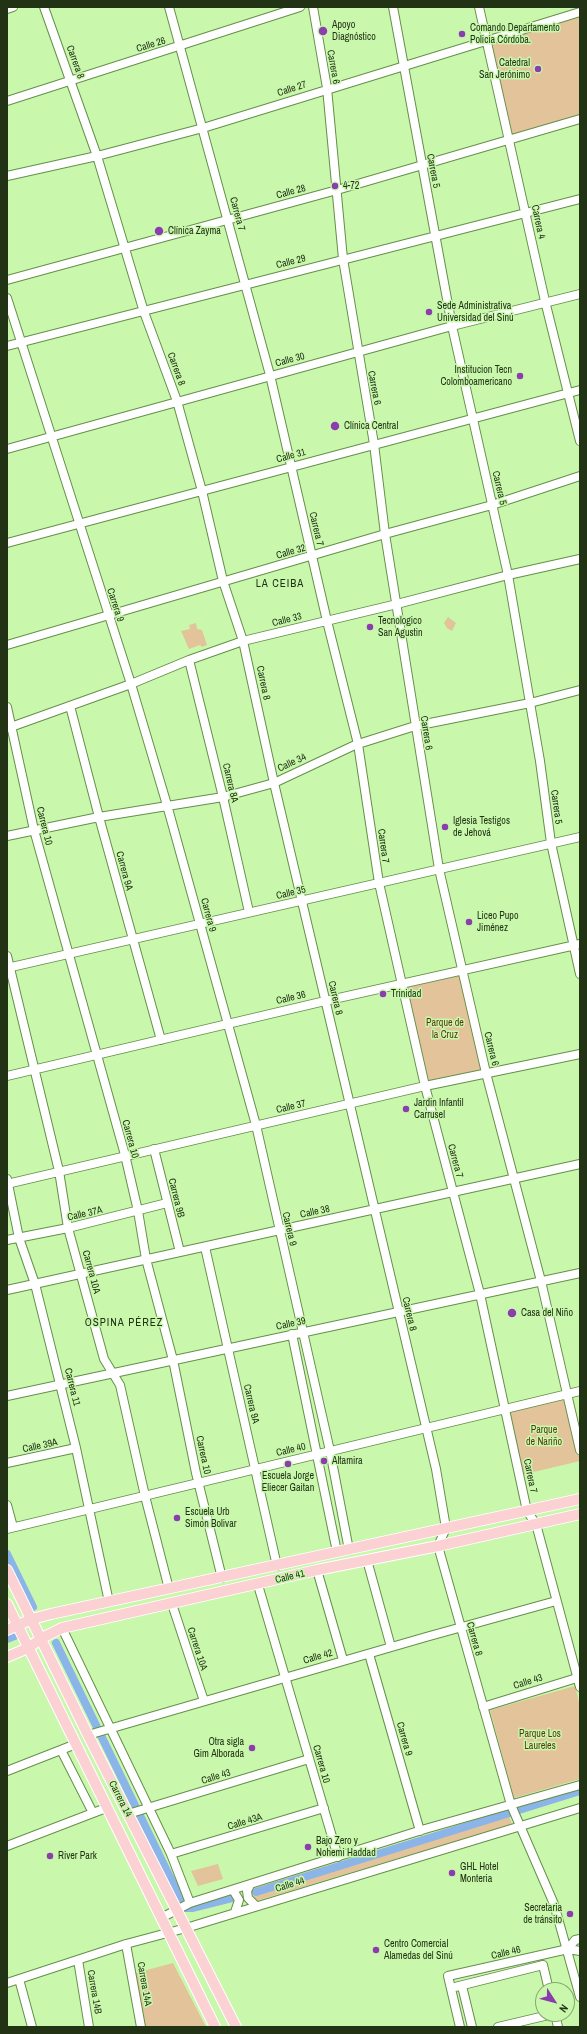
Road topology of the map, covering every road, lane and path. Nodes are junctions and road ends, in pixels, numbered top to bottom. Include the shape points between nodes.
1 (13, 7) edge
2 (44, 7) edge
3 (169, 7) edge
4 (300, 7) edge
5 (313, 7) edge
6 (392, 7) edge
7 (479, 7) edge
8 (7, 9) edge
9 (567, 11) edge
10 (580, 12) edge
11 (486, 40) junction
12 (180, 46) junction
13 (403, 66) junction
14 (71, 80) junction
15 (327, 88) junction
16 (7, 101) edge
17 (580, 119) edge
18 (203, 128) junction
19 (508, 141) junction
20 (97, 156) junction
21 (422, 166) junction
22 (7, 176) edge
23 (337, 190) junction
24 (580, 199) edge
25 (526, 213) junction
26 (228, 218) junction
27 (436, 235) junction
28 (125, 248) junction
29 (343, 260) junction
30 (7, 280) edge
31 (245, 284) junction
32 (580, 294) edge
33 (7, 298) edge
34 (545, 302) junction
35 (144, 312) junction
36 (452, 326) junction
37 (21, 343) junction
38 (7, 346) edge
39 (357, 352) junction
40 (270, 375) junction
41 (580, 390) edge
42 (567, 393) junction
43 (177, 401) junction
44 (473, 418) junction
45 (53, 436) junction
46 (580, 441) edge
47 (374, 444) junction
48 (7, 449) edge
49 (292, 466) junction
50 (580, 476) edge
51 (202, 490) junction
52 (492, 505) junction
53 (79, 524) junction
54 (384, 534) junction
55 (7, 543) edge
56 (312, 556) junction
57 (580, 559) edge
58 (508, 575) junction
59 (223, 581) junction
60 (396, 604) junction
61 (107, 615) junction
62 (327, 621) junction
63 (243, 641) junction
64 (7, 645) edge
65 (189, 660) junction
66 (130, 684) junction
67 (580, 690) edge
68 (530, 703) junction
69 (70, 706) junction
70 (7, 707) edge
71 (415, 726) junction
72 (10, 727) edge
73 (358, 744) junction
74 (274, 783) junction
75 (223, 796) junction
76 (167, 805) junction
77 (99, 817) junction
78 (34, 830) junction
79 (7, 836) edge
80 (580, 837) edge
81 (551, 843) junction
82 (439, 869) junction
83 (379, 883) junction
84 (302, 900) junction
85 (248, 912) junction
86 (200, 923) junction
87 (132, 939) junction
88 (577, 945) edge
89 (68, 954) junction
90 (7, 956) edge
91 (8, 967) edge
92 (461, 970) junction
93 (580, 974) edge
94 (402, 985) junction
95 (325, 1001) junction
96 (227, 1024) junction
97 (161, 1040) junction
98 (580, 1054) edge
99 (97, 1056) junction
100 (36, 1070) junction
101 (486, 1073) junction
102 (7, 1076) edge
103 (425, 1086) junction
104 (350, 1103) junction
105 (256, 1125) junction
106 (154, 1149) junction
107 (125, 1155) junction
108 (580, 1164) edge
109 (59, 1172) junction
110 (514, 1179) junction
111 (7, 1182) edge
112 (453, 1192) junction
113 (167, 1203) junction
114 (375, 1209) junction
115 (138, 1211) junction
116 (68, 1228) junction
117 (279, 1230) junction
118 (19, 1238) junction
119 (7, 1240) edge
120 (205, 1246) junction
121 (180, 1252) junction
122 (146, 1259) junction
123 (580, 1272) edge
124 (82, 1273) junction
125 (541, 1281) junction
126 (35, 1284) junction
127 (7, 1290) edge
128 (480, 1294) junction
129 (399, 1312) junction
130 (302, 1332) junction
131 (292, 1334) junction
132 (228, 1348) junction
133 (173, 1360) junction
134 (113, 1373) junction
135 (61, 1384) junction
136 (580, 1391) edge
137 (567, 1394) junction
138 (7, 1396) edge
139 (506, 1409) junction
140 (426, 1428) junction
141 (76, 1448) junction
142 (580, 1450) edge
143 (330, 1451) junction
144 (317, 1454) junction
145 (7, 1463) edge
146 (255, 1469) junction
147 (199, 1482) junction
148 (145, 1496) junction
149 (580, 1499) edge
150 (7, 1506) edge
151 (90, 1509) junction
152 (527, 1511) junction
153 (580, 1514) edge
154 (536, 1524) junction
155 (10, 1528) edge
156 (446, 1528) junction
157 (438, 1546) junction
158 (349, 1550) junction
159 (337, 1552) junction
160 (367, 1560) junction
161 (277, 1566) junction
162 (7, 1570) edge
163 (317, 1570) junction
164 (222, 1578) junction
165 (258, 1584) junction
166 (170, 1589) junction
167 (556, 1601) junction
168 (109, 1602) junction
169 (7, 1604) edge
170 (172, 1604) junction
171 (32, 1619) junction
172 (18, 1626) junction
173 (461, 1627) junction
174 (62, 1628) junction
175 (7, 1630) edge
176 (42, 1638) junction
177 (391, 1647) junction
178 (28, 1648) junction
179 (369, 1654) junction
180 (7, 1657) edge
181 (343, 1660) junction
182 (285, 1677) junction
183 (579, 1677) edge
184 (580, 1687) edge
185 (204, 1701) junction
186 (483, 1707) junction
187 (107, 1729) junction
188 (91, 1734) junction
189 (76, 1744) junction
190 (61, 1750) junction
191 (309, 1759) junction
192 (7, 1771) edge
193 (580, 1785) edge
194 (512, 1807) junction
195 (106, 1808) junction
196 (324, 1808) junction
197 (580, 1808) edge
198 (147, 1809) junction
199 (93, 1813) junction
200 (131, 1814) junction
201 (519, 1824) junction
202 (420, 1831) junction
203 (7, 1846) edge
204 (172, 1854) junction
205 (338, 1857) junction
206 (250, 1885) junction
207 (233, 1890) junction
208 (184, 1906) junction
209 (256, 1906) junction
210 (235, 1912) junction
211 (161, 1918) junction
212 (186, 1928) junction
213 (169, 1933) junction
214 (580, 1939) edge
215 (126, 1944) junction
216 (568, 1949) junction
217 (580, 1951) edge
218 (78, 1960) junction
219 (19, 1979) junction
220 (547, 1982) edge
221 (7, 1983) edge
222 (462, 1986) junction
223 (451, 1988) junction
224 (580, 1997) edge
225 (535, 2018) edge
226 (32, 2027) edge
227 (89, 2027) edge
228 (141, 2027) edge
229 (216, 2027) edge
230 (236, 2027) edge
231 (460, 2027) edge
232 (472, 2027) edge
233 (498, 2027) edge

1 - 8 street
2 - 14 street, Carrera 8
3 - 12 street, Carrera 7
4 - 12 street, Calle 26
5 - 15 street, Carrera 6
6 - 13 street, Carrera 5
7 - 11 street, Carrera 4
9 - 10 street, Calle 27
9 - 11 street, Calle 27
11 - 13 street, Calle 27
11 - 19 street, Carrera 4
12 - 14 street, Calle 26
12 - 18 street, Carrera 7
13 - 15 street, Calle 27
13 - 21 street, Carrera 5
14 - 16 street, Calle 26
14 - 20 street, Carrera 8
15 - 18 street, Calle 27
15 - 23 street, Carrera 6
17 - 19 street, Calle 28
18 - 20 street, Calle 27
18 - 26 street, Carrera 7
19 - 21 street, Calle 28
19 - 25 street, Carrera 4
20 - 22 street, Calle 27
20 - 28 street, Carrera 8
21 - 23 street, Calle 28
21 - 27 street, Carrera 5
23 - 26 street, Calle 28
23 - 29 street, Carrera 6
24 - 25 street, Calle 29
25 - 27 street, Calle 29
25 - 34 street, Carrera 4
26 - 28 street, Calle 28
26 - 31 street, Carrera 7
27 - 29 street, Calle 29
27 - 36 street, Carrera 5
28 - 30 street, Calle 28
28 - 35 street, Carrera 8
29 - 31 street, Calle 29
29 - 39 street, Carrera 6
31 - 35 street, Calle 29
31 - 40 street, Carrera 7
32 - 34 street, Calle 30
33 - 37 street, Carrera 9
34 - 36 street, Calle 30
34 - 42 street, Carrera 4
35 - 37 street, Calle 29
35 - 43 street, Carrera 8
36 - 39 street, Calle 30
36 - 44 street, Carrera 5
37 - 38 street, Calle 29
37 - 45 street, Carrera 9
39 - 40 street, Calle 30
39 - 47 street, Carrera 6
40 - 43 street, Calle 30
40 - 49 street, Carrera 7
41 - 42 street, Calle 31
42 - 44 street, Calle 31
42 - 46 street, Carrera 4
43 - 45 street, Calle 30
43 - 51 street, Carrera 8
44 - 47 street, Calle 31
44 - 52 street, Carrera 5
45 - 48 street, Calle 30
45 - 53 street, Carrera 9
47 - 49 street, Calle 31
47 - 54 street, Carrera 6
49 - 51 street, Calle 31
49 - 56 street, Carrera 7
50 - 52 street, Calle 32
51 - 53 street, Calle 31
51 - 59 street, Carrera 8
52 - 54 street, Calle 32
52 - 58 street, Carrera 5
53 - 55 street, Calle 31
53 - 61 street, Carrera 9
54 - 56 street, Calle 32
54 - 60 street, Carrera 6
56 - 59 street, Calle 32
56 - 62 street, Carrera 7
57 - 58 street, Calle 33
58 - 60 street, Calle 33
58 - 68 street, Carrera 5
59 - 61 street, Calle 32
59 - 63 street, Carrera 8
60 - 62 street, Calle 33
60 - 71 street, Carrera 6
61 - 64 street, Calle 32
61 - 66 street, Carrera 9
62 - 63 street, Calle 33
62 - 73 street, Carrera 7
63 - 65 street, Calle 33
63 - 74 street, Carrera 8
65 - 66 street, Calle 33
65 - 75 street, Carrera 8A
66 - 69 street, Calle 33
66 - 76 street, Carrera 9
67 - 68 street, Calle 34
68 - 71 street, Calle 34
68 - 81 street, Carrera 5
69 - 72 street, Calle 33
69 - 77 street, Carrera 9A
70 - 72 street, Carrera 10
71 - 73 street, Calle 34
71 - 82 street, Carrera 6
72 - 78 street, Carrera 10
73 - 74 street, Calle 34
73 - 83 street, Carrera 7
74 - 75 street, Calle 34
74 - 84 street, Carrera 8
75 - 76 street, Calle 34
75 - 85 street, Carrera 8A
76 - 77 street, Calle 34
76 - 86 street, Carrera 9
77 - 78 street, Calle 34
77 - 87 street, Carrera 9A
78 - 79 street, Calle 34
78 - 89 street, Carrera 10
80 - 81 street, Calle 35
81 - 82 street, Calle 35
81 - 88 street, Carrera 5
82 - 83 street, Calle 35
82 - 92 street, Carrera 6
83 - 84 street, Calle 35
83 - 94 street, Carrera 7
84 - 85 street, Calle 35
84 - 95 street, Carrera 8
85 - 86 street, Calle 35
86 - 87 street, Calle 35
86 - 96 street, Carrera 9
87 - 89 street, Calle 35
87 - 97 street, Carrera 9A
88 - 92 street, Calle 36
88 - 93 street, Carrera 5
89 - 91 street, Calle 35
89 - 99 street, Carrera 10
90 - 91 street, Carrera 10A
91 - 100 street, Carrera 10A
92 - 94 street, Calle 36
92 - 101 street, Carrera 6
94 - 95 street, Calle 36
94 - 103 street, Carrera 7
95 - 96 street, Calle 36
95 - 104 street, Carrera 8
96 - 97 street, Calle 36
96 - 105 street, Carrera 9
97 - 99 street, Calle 36
98 - 101 street, Calle 37
99 - 100 street, Calle 36
99 - 107 street, Carrera 10
100 - 102 street, Calle 36
100 - 109 street, Carrera 10A
101 - 103 street, Calle 37
101 - 110 street, Carrera 6
103 - 104 street, Calle 37
103 - 112 street, Carrera 7
104 - 105 street, Calle 37
104 - 114 street, Carrera 8
105 - 106 street, Calle 37
105 - 117 street, Carrera 9
106 - 107 street, Calle 37
106 - 113 street, Carrera 9B
107 - 109 street, Calle 37
107 - 115 street, Carrera 10
108 - 110 street, Calle 38
109 - 111 street, Calle 37
109 - 116 street, Carrera 10A
110 - 112 street, Calle 38
110 - 125 street, Carrera 6
111 - 118 street, Carrera 11
112 - 114 street, Calle 38
112 - 128 street, Carrera 7
113 - 115 street, Calle 37A
113 - 121 street, Carrera 9B
114 - 117 street, Calle 38
114 - 129 street, Carrera 8
115 - 116 street, Calle 37A
115 - 122 street, Carrera 10
116 - 118 street, Calle 37A
116 - 124 street, Carrera 10A
117 - 120 street, Calle 38
117 - 130 street, Carrera 9
118 - 119 street, Calle 37A
118 - 126 street, Carrera 11
120 - 121 street, Calle 38
120 - 132 street, Carrera 9A
121 - 122 street, Calle 38
122 - 124 street, Calle 38
122 - 133 street, Carrera 10
123 - 125 street, Calle 39
124 - 126 street, Calle 38
124 - 134 street, Carrera 10A via 104,1359
125 - 128 street, Calle 39
125 - 137 street, Carrera 6
126 - 127 street, Calle 38
126 - 135 street, Carrera 11
128 - 129 street, Calle 39
128 - 139 street, Carrera 7
129 - 130 street, Calle 39
129 - 140 street, Carrera 8
130 - 131 street, Calle 39
130 - 143 street, Carrera 9
131 - 132 street, Calle 39
131 - 144 street
132 - 133 street, Calle 39
132 - 146 street, Carrera 9A
133 - 134 street, Calle 39
133 - 147 street, Carrera 10
134 - 135 street, Calle 39
134 - 148 street, Carrera 10A via 120,1384
135 - 138 street, Calle 39
135 - 141 street, Carrera 11
136 - 137 street, Calle 40
137 - 139 street, Calle 40
137 - 142 street, Carrera 6
139 - 140 street, Calle 40
139 - 152 street, Carrera 7
140 - 143 street, Calle 40
140 - 156 street, Carrera 8
141 - 145 street, Calle 39A
141 - 151 street, Carrera 11
143 - 144 street, Calle 40
143 - 158 street, Carrera 9
144 - 146 street, Calle 40
144 - 159 street
146 - 147 street, Calle 40
146 - 161 street, Carrera 9A
147 - 148 street, Calle 40
147 - 164 street, Carrera 10
148 - 151 street, Calle 40
148 - 166 street, Carrera 10A
149 - 152 main road, Calle 41
150 - 155 street
151 - 155 street, Calle 40
151 - 168 street, Carrera 11
152 - 154 street, Carrera 7
152 - 156 main road, Calle 41
153 - 154 main road, Calle 41
154 - 157 main road, Calle 41
154 - 167 street, Carrera 7
156 - 157 street
156 - 158 main road, Calle 41
157 - 160 main road, Calle 41
157 - 173 street, Carrera 8
158 - 159 main road, Calle 41
159 - 161 main road, Calle 41
160 - 163 main road, Calle 41
160 - 177 street
161 - 164 main road, Calle 41
162 - 171 main road, Carrera 14
163 - 165 main road, Calle 41
163 - 181 street
164 - 166 main road, Calle 41
165 - 170 main road, Calle 41
165 - 182 street, Carrera 10
166 - 168 main road, Calle 41
167 - 173 street, Calle 42
167 - 183 street, Carrera 7
168 - 171 main road, Calle 41
169 - 172 main road, Carrera 14
170 - 174 main road, Calle 41
170 - 185 street, Carrera 10A
171 - 172 main road, Calle 41
171 - 176 main road, Carrera 14
172 - 175 main road, Calle 41
172 - 178 main road, Carrera 14
173 - 177 street, Calle 42
173 - 186 street, Carrera 8
174 - 176 main road, Calle 41
174 - 187 street
176 - 178 main road, Calle 41
176 - 188 main road, Carrera 14
177 - 179 street, Calle 42
178 - 180 main road, Calle 41
178 - 189 main road, Carrera 14
179 - 181 street, Calle 42
179 - 202 street, Carrera 9
181 - 182 street, Calle 42
182 - 185 street, Calle 42
182 - 191 street, Carrera 10
183 - 184 street, Carrera 7
183 - 186 street, Calle 43
185 - 187 street, Calle 42
186 - 194 street, Carrera 8
187 - 188 street, Calle 42
187 - 198 street
188 - 200 main road, Carrera 14
189 - 190 street
189 - 195 main road, Carrera 14
190 - 192 street
190 - 199 street
191 - 196 street, Carrera 10
191 - 198 street, Calle 43
193 - 194 street, Calle 44
194 - 201 street, Carrera 8
194 - 202 street, Calle 44
195 - 199 street
195 - 211 main road, Carrera 14
196 - 204 street, Calle 43A
196 - 205 street, Carrera 10
197 - 201 street, Calle 44
198 - 200 street, Calle 43
198 - 204 street
199 - 203 street
200 - 208 main road, Carrera 14
201 - 209 street, Calle 44
201 - 216 street, Carrera 8 via 554,1904
202 - 205 street, Calle 44
204 - 208 street
205 - 206 street, Calle 44
206 - 207 street, Calle 44
206 - 209 street via 247,1891 248,1898
207 - 208 street, Calle 44
207 - 210 street via 239,1900
208 - 211 street, Calle 44
208 - 212 main road, Carrera 14
209 - 210 street, Calle 44
210 - 212 street, Calle 44
211 - 213 main road, Carrera 14
212 - 213 street, Calle 44
212 - 230 main road, Carrera 14
213 - 215 street, Calle 44
213 - 229 main road, Carrera 14
214 - 216 street, Calle 46 via 575,1940
215 - 218 street, Calle 44
215 - 228 street, Carrera 14A
216 - 217 street, Calle 46
216 - 223 street, Calle 46 via 448,1976
216 - 224 street, Carrera 8
218 - 219 street, Calle 44
218 - 227 street, Carrera 14B
219 - 221 street, Calle 44
219 - 226 street
220 - 222 street via 543,1966
222 - 223 street
222 - 232 street
223 - 231 street
225 - 233 street

